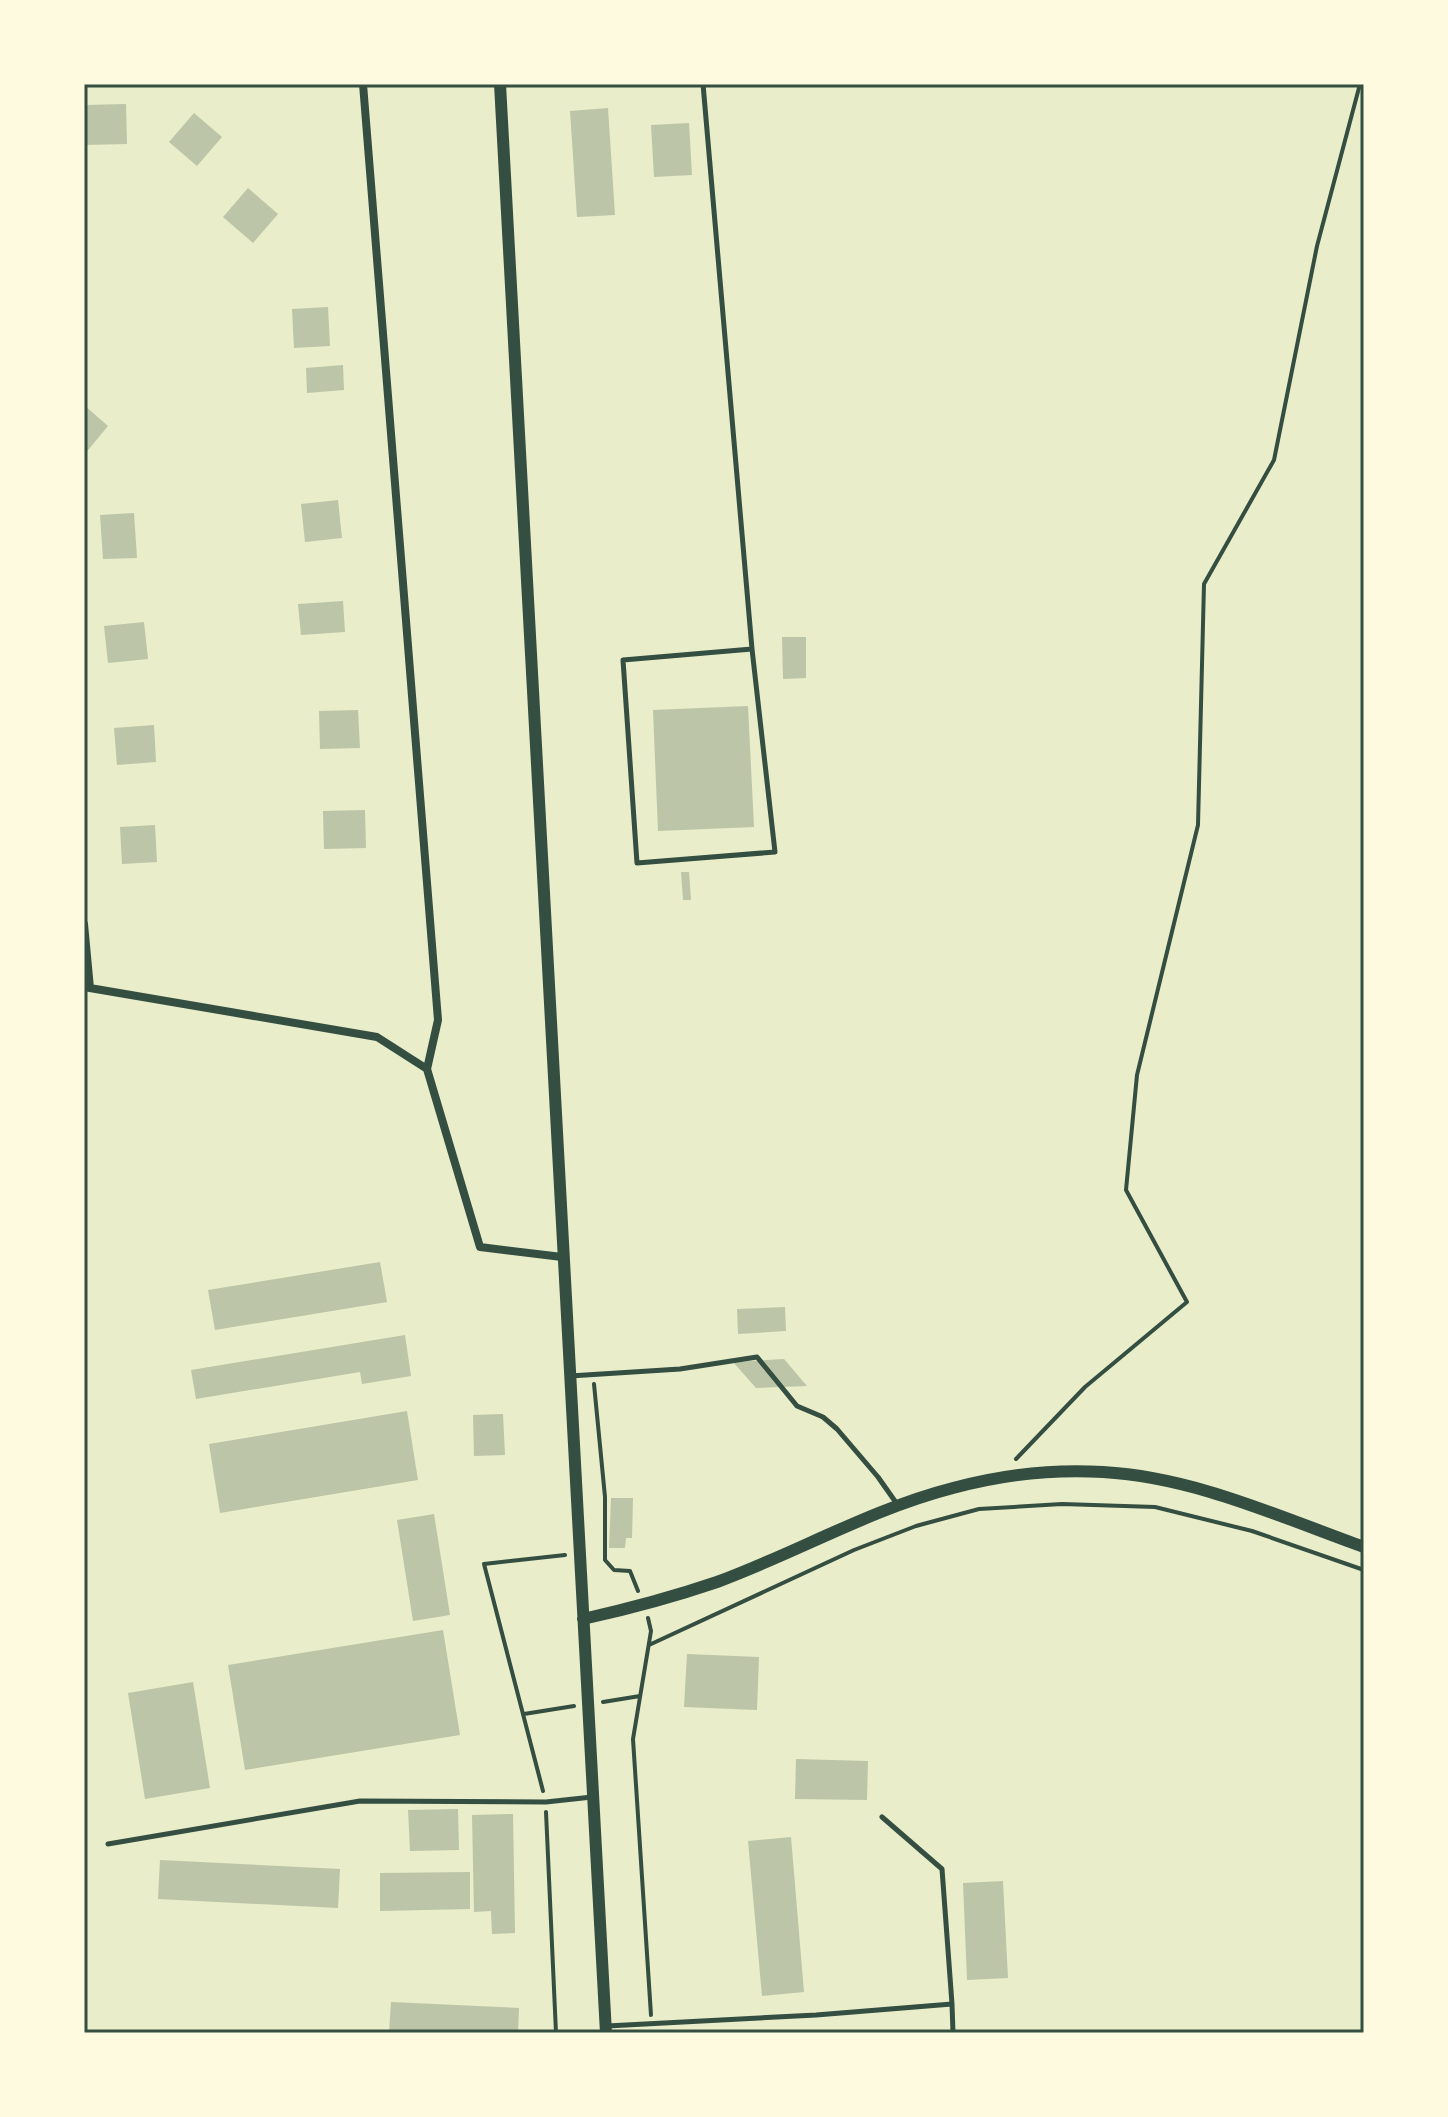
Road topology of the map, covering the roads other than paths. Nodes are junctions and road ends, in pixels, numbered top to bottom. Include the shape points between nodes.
1 (363, 84) edge
2 (500, 84) edge
3 (703, 84) edge
4 (752, 649) junction
5 (84, 924) edge
6 (87, 987) edge
7 (427, 1069) junction
8 (562, 1257) junction
9 (569, 1376) junction
10 (899, 1506) junction
11 (1364, 1547) edge
12 (583, 1619) junction
13 (593, 1797) junction
14 (882, 1817) dead end
15 (108, 1844) dead end
16 (952, 2004) junction
17 (606, 2030) edge
18 (953, 2033) edge

1 - 7 street via 438,1020
2 - 8 street
3 - 4 lane
4 - 4 lane via 775,852 637,863 623,660
5 - 6 street
6 - 7 street via 377,1037
7 - 8 street via 480,1247
8 - 9 street
9 - 10 lane via 680,1369 757,1357 797,1406 837,1429
9 - 12 street
10 - 11 street via 999,1477 1103,1472 1165,1480
10 - 12 street via 718,1581
12 - 13 street
13 - 15 lane via 546,1802 360,1801
13 - 17 street
14 - 16 lane via 942,1869
16 - 17 lane
16 - 18 lane

